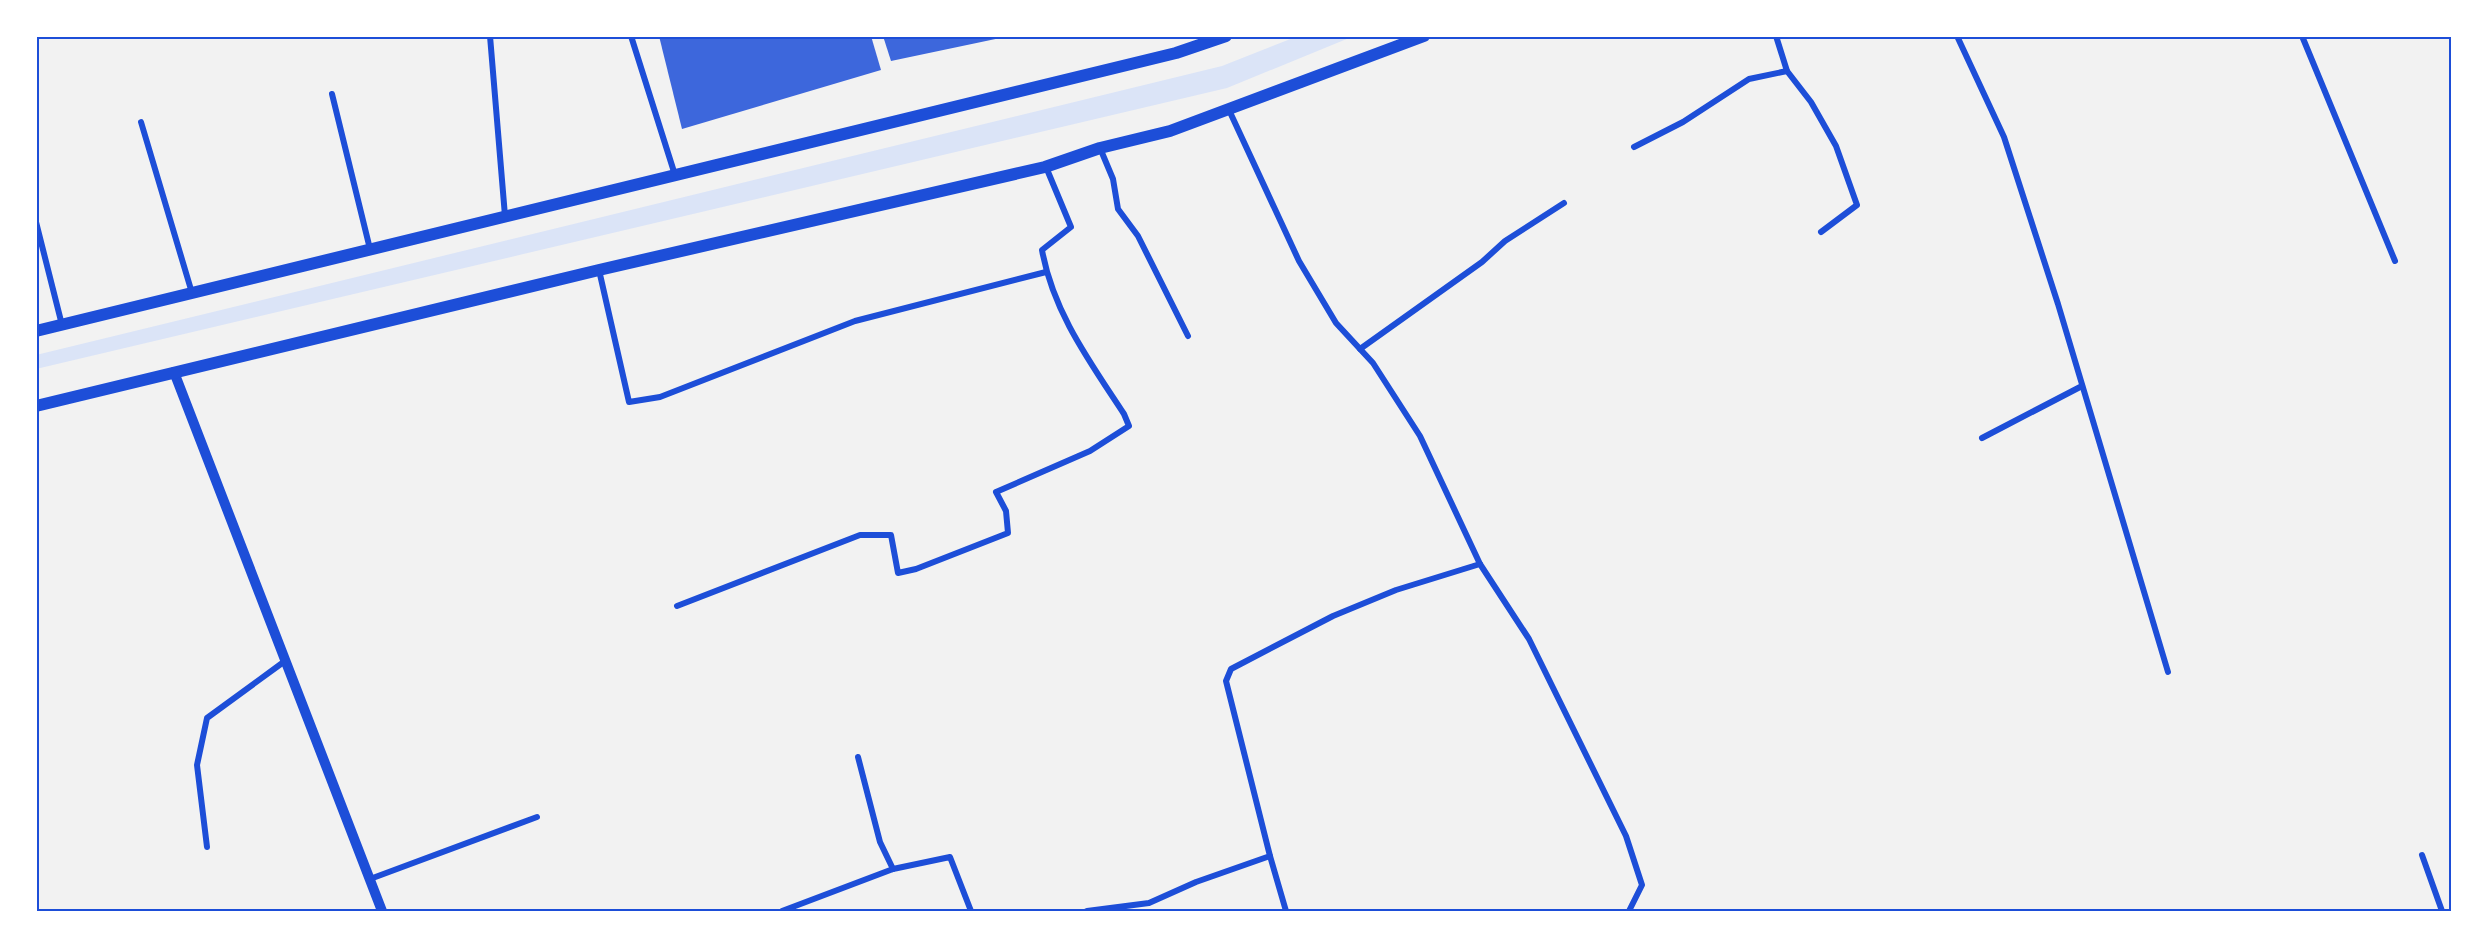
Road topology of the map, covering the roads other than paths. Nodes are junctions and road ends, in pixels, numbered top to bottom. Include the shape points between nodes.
1 (490, 36) edge
2 (631, 36) edge
3 (1224, 36) edge
4 (1424, 36) edge
5 (1776, 36) edge
6 (1957, 36) edge
7 (2302, 36) edge
8 (1787, 71) junction
9 (332, 94) dead end
10 (1229, 110) junction
11 (141, 122) dead end
12 (1634, 147) dead end
13 (1100, 148) junction
14 (1046, 166) junction
15 (675, 176) junction
16 (1564, 203) dead end
17 (505, 217) junction
18 (36, 222) edge
19 (1821, 232) dead end
20 (370, 250) junction
21 (2395, 261) dead end
22 (599, 270) junction
23 (1046, 272) junction
24 (193, 293) junction
25 (62, 325) junction
26 (36, 331) edge
27 (1188, 336) dead end
28 (1360, 349) junction
29 (174, 372) junction
30 (2082, 386) junction
31 (36, 406) edge
32 (1982, 438) dead end
33 (1480, 564) junction
34 (677, 606) dead end
35 (285, 661) junction
36 (2168, 672) dead end
37 (858, 757) dead end
38 (537, 816) dead end
39 (207, 847) dead end
40 (2422, 855) dead end
41 (1270, 856) junction
42 (893, 869) junction
43 (370, 879) junction
44 (382, 911) edge
45 (782, 911) edge
46 (971, 911) edge
47 (1087, 911) edge
48 (1095, 911) edge
49 (1286, 911) edge
50 (1629, 911) edge
51 (2442, 911) edge

1 - 17 street
2 - 15 street
3 - 15 main road via 1176,53
4 - 10 main road
5 - 8 street
6 - 30 street via 2004,137
7 - 21 street
8 - 12 street via 1749,79 1683,122
8 - 19 street via 1836,146 1857,205
9 - 20 street
10 - 13 main road via 1170,132
10 - 28 street via 1299,261 1336,323
11 - 24 street
13 - 14 main road
13 - 27 street via 1113,179 1118,209 1138,236
14 - 22 main road
14 - 23 street via 1071,226 1042,250
15 - 17 main road
16 - 28 street via 1505,241 1482,262
17 - 20 main road
18 - 25 street
20 - 24 main road
22 - 23 street via 629,402 660,397 855,321
22 - 29 main road
23 - 34 street via 1071,332 1129,426 1090,451 996,492 1006,511 1008,532 936,561 898,573 891,535 860,535
24 - 25 main road
25 - 26 main road
28 - 33 street via 1420,436
29 - 31 main road
29 - 35 street
30 - 32 street
30 - 36 street
33 - 41 street via 1396,590 1333,616 1231,669 1226,681
33 - 50 street via 1528,639 1626,836 1642,885
35 - 39 street via 207,718 196,765
35 - 43 street
37 - 42 street via 880,842
38 - 43 street
40 - 51 street
41 - 48 street via 1149,903
41 - 49 street
42 - 45 street
42 - 46 street via 950,857
43 - 44 street
47 - 48 street

